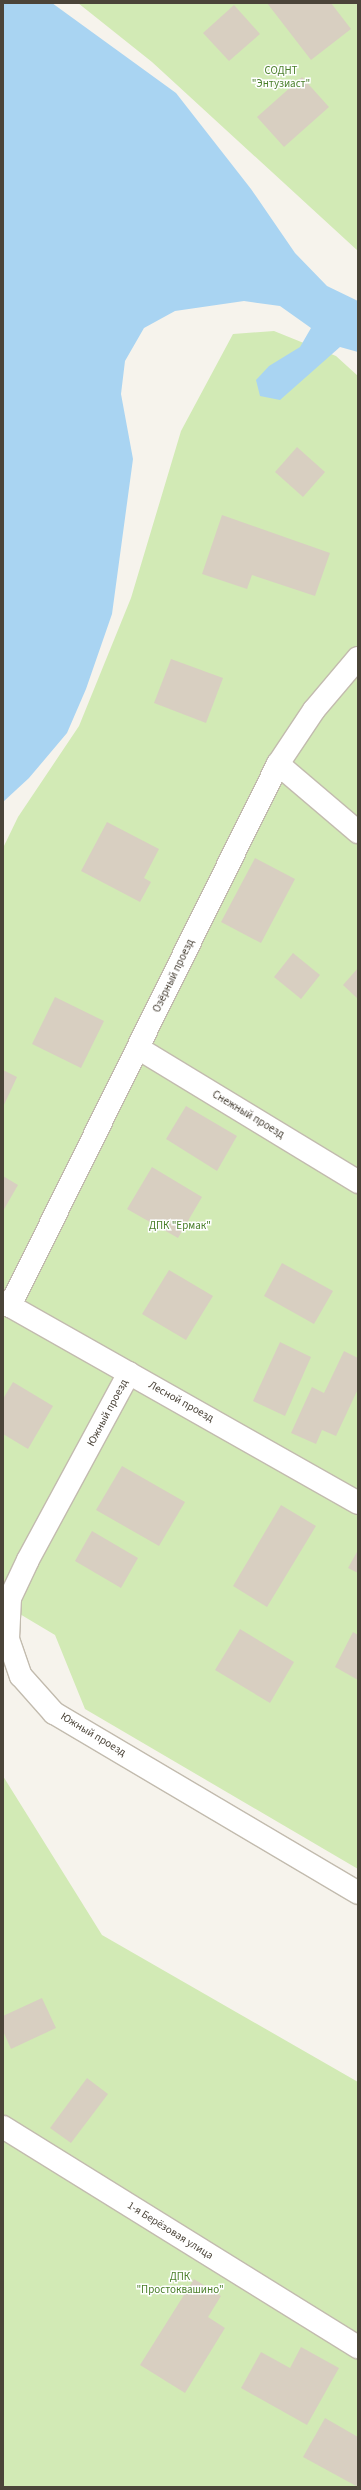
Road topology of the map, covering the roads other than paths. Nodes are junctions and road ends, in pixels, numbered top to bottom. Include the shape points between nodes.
1 (358, 658) edge
2 (278, 764) junction
3 (358, 832) edge
4 (138, 1048) junction
5 (358, 1182) edge
6 (7, 1304) edge
7 (129, 1373) junction
8 (358, 1503) edge
9 (358, 1893) edge
10 (3, 2127) edge
11 (358, 2347) edge

1 - 2 street, Озёрный проезд via 314,710
2 - 3 street
2 - 4 street, Озёрный проезд
4 - 5 street, Снежный проезд
4 - 6 street, Озёрный проезд
6 - 7 street, Лесной проезд
7 - 8 street, Лесной проезд
7 - 9 street, Южный проезд via 10,1598 8,1639 21,1676 54,1712
10 - 11 street, 1-я Берёзовая улица

